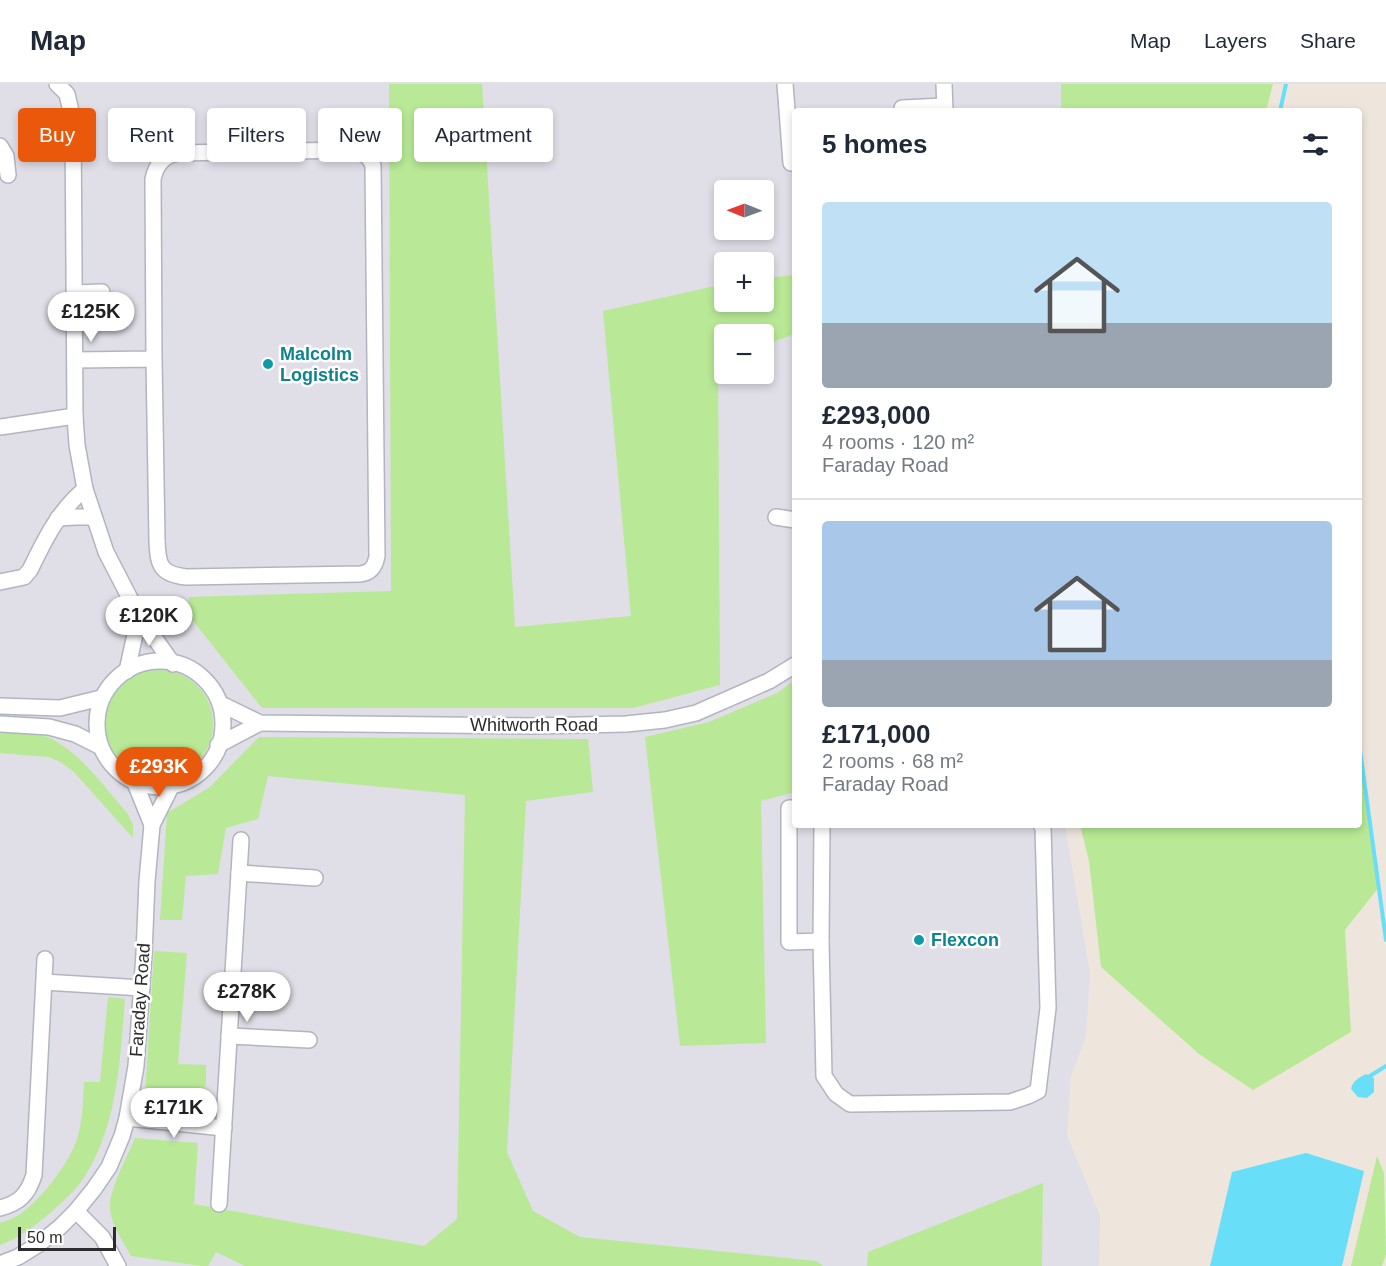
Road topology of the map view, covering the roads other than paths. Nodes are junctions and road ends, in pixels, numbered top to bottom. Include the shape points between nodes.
1 (57, 84) edge
2 (785, 84) edge
3 (944, 84) edge
4 (902, 108) dead end
5 (944, 108) edge
6 (0, 146) edge
7 (792, 163) edge
8 (8, 176) dead end
9 (102, 292) dead end
10 (74, 293) junction
11 (154, 359) junction
12 (75, 360) junction
13 (75, 416) junction
14 (0, 427) edge
15 (85, 489) junction
16 (93, 517) junction
17 (776, 517) dead end
18 (58, 518) junction
19 (792, 520) edge
20 (0, 582) edge
21 (139, 616) junction
22 (173, 664) junction
23 (792, 667) edge
24 (127, 671) junction
25 (102, 698) junction
26 (220, 704) junction
27 (0, 706) edge
28 (260, 723) junction
29 (0, 724) edge
30 (219, 745) junction
31 (99, 746) junction
32 (135, 783) junction
33 (171, 788) junction
34 (792, 808) edge
35 (152, 825) junction
36 (822, 828) edge
37 (1043, 828) edge
38 (241, 840) dead end
39 (239, 873) junction
40 (315, 878) dead end
41 (821, 941) junction
42 (45, 959) dead end
43 (44, 982) junction
44 (142, 988) junction
45 (230, 1036) junction
46 (309, 1040) dead end
47 (127, 1118) junction
48 (224, 1128) junction
49 (219, 1204) dead end
50 (0, 1208) edge
51 (76, 1211) junction
52 (0, 1264) edge
53 (118, 1266) edge

1 - 10 street via 67,94 73,120
2 - 7 street
3 - 5 street
4 - 5 street
6 - 8 street via 6,156
9 - 10 street
10 - 12 street
11 - 11 street via 157,541 164,570 186,577 360,574 372,570 377,556 373,166 367,155 347,150 189,153 172,154 162,160 153,179
11 - 12 street
12 - 13 street
13 - 14 street
13 - 15 street
15 - 16 street
15 - 18 street
16 - 18 street
16 - 21 street
17 - 19 street
18 - 20 street via 24,577
21 - 22 street
21 - 24 street
22 - 24 street via 157,662
22 - 26 street via 198,672
23 - 28 street, Whitworth Road via 696,713 665,720 532,726
24 - 25 street
25 - 27 street via 60,708
25 - 31 street via 97,713
26 - 28 street, Whitworth Road
26 - 30 street via 224,723
28 - 30 street, Whitworth Road
29 - 31 street via 50,727
30 - 33 street via 207,765 191,780
31 - 32 street via 119,774
32 - 33 street
32 - 35 street, Faraday Road
33 - 35 street, Faraday Road
34 - 41 street via 789,942
35 - 44 street, Faraday Road
36 - 41 street
37 - 41 street via 1048,1008 1038,1091 1010,1102 850,1104 836,1094 824,1076
38 - 39 street
39 - 40 street
39 - 45 street
42 - 43 street
43 - 44 street
43 - 50 street via 34,1175 26,1193
44 - 47 street, Faraday Road
45 - 46 street
45 - 48 street
47 - 48 street
47 - 51 street, Faraday Road via 108,1167
48 - 49 street
51 - 52 street, Faraday Road via 39,1245
51 - 53 street via 102,1238

